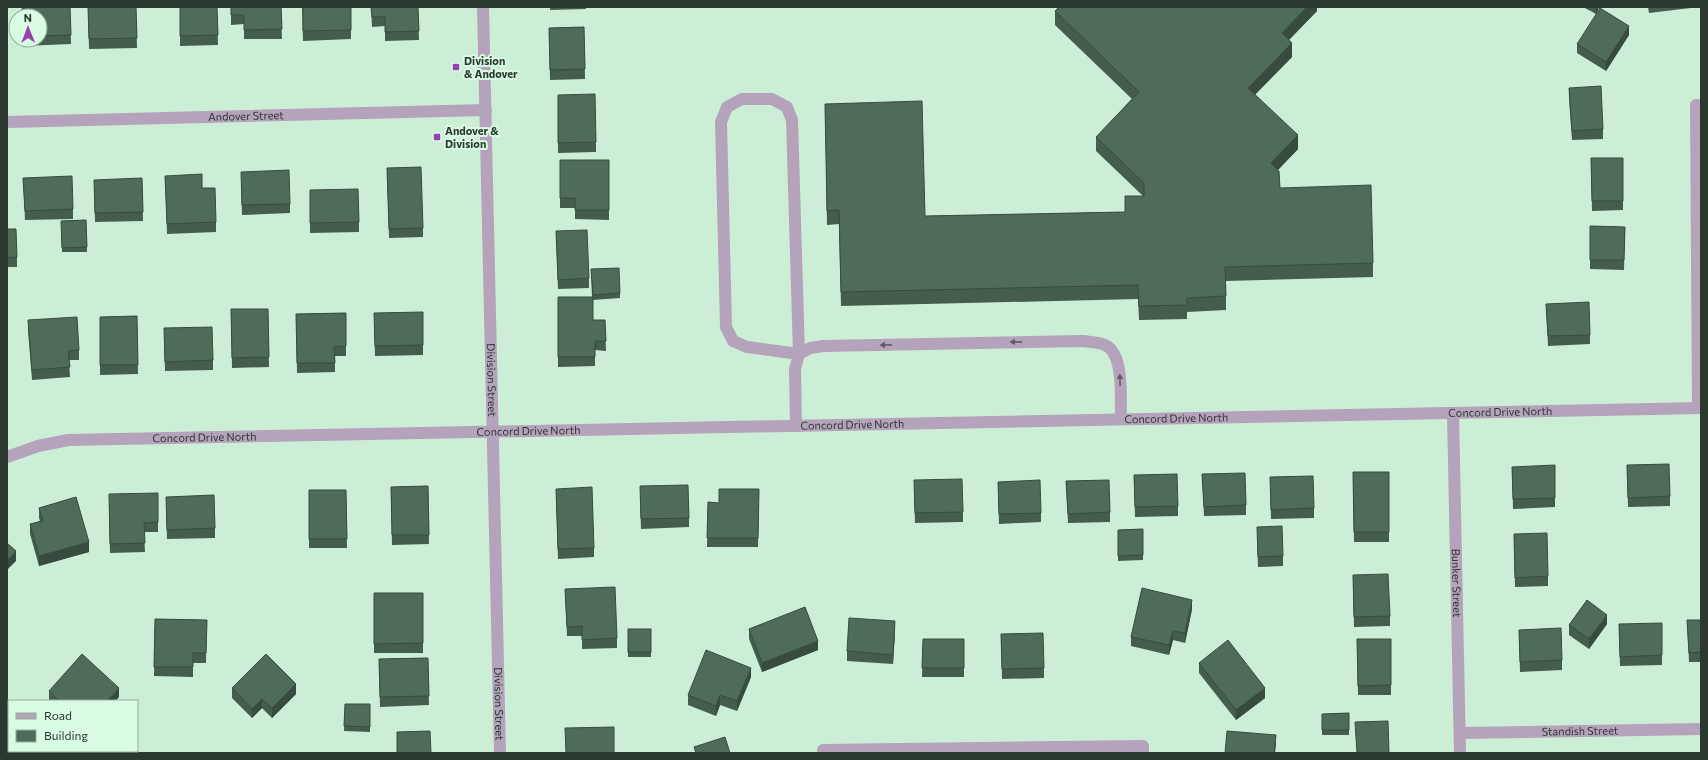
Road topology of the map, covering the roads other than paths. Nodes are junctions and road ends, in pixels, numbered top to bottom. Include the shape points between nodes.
1 (483, 7) edge
2 (1701, 105) edge
3 (486, 110) junction
4 (7, 122) edge
5 (799, 354) junction
6 (1700, 408) edge
7 (1453, 412) junction
8 (1121, 419) junction
9 (796, 426) junction
10 (494, 432) junction
11 (7, 457) edge
12 (1701, 728) edge
13 (1460, 733) junction
14 (1143, 749) edge
15 (823, 752) edge
16 (500, 753) edge
17 (1460, 753) edge

1 - 3 street, Division Street
2 - 6 street via 1696,105
3 - 4 street, Andover Street
3 - 10 street, Division Street
5 - 5 street via 792,120 787,107 772,99 742,99 727,107 720,122 726,327 733,341 747,347
8 -> 5 street via 1119,368 1115,354 1105,345 1083,341 823,346 810,348
5 - 9 street via 795,369
6 - 7 street, Concord Drive North
7 - 8 street, Concord Drive North
7 - 13 street, Bunker Street
8 - 9 street, Concord Drive North
9 - 10 street, Concord Drive North
10 - 11 street, Concord Drive North via 68,440 38,446
10 - 16 street, Division Street
12 - 13 street, Standish Street
13 - 17 street, Bunker Street
14 - 15 street

